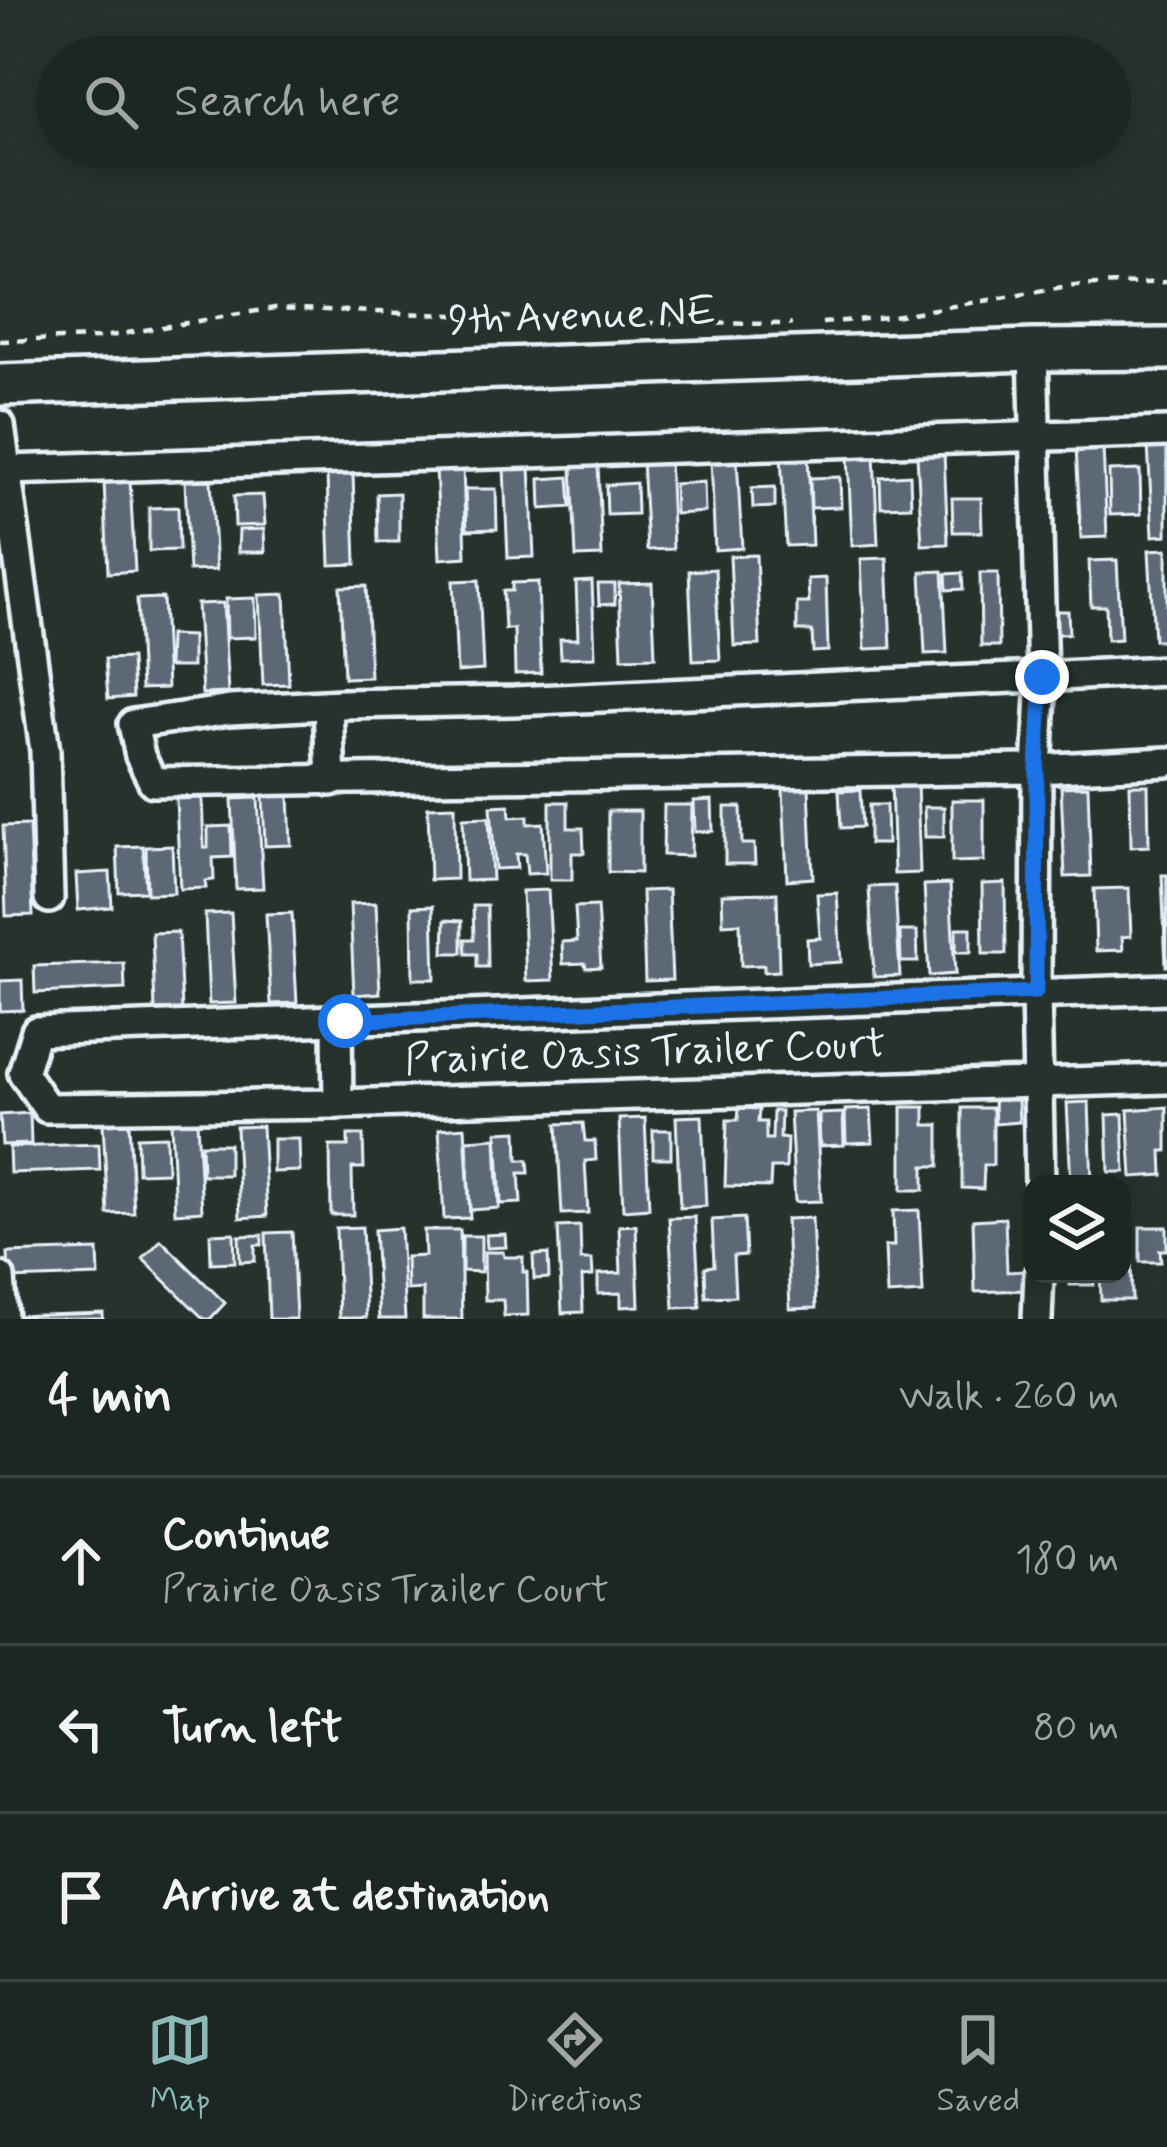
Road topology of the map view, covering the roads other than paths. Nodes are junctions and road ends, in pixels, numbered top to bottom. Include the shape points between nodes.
1 (1167, 349) edge
2 (1033, 350) junction
3 (0, 385) edge
4 (0, 425) edge
5 (1167, 432) edge
6 (1036, 436) junction
7 (8, 470) junction
8 (1167, 671) edge
9 (1042, 677) junction
10 (328, 705) junction
11 (1167, 762) edge
12 (1037, 769) junction
13 (331, 781) junction
14 (49, 898) dead end
15 (1167, 989) edge
16 (1036, 992) junction
17 (337, 1022) junction
18 (1167, 1079) edge
19 (1038, 1084) junction
20 (338, 1104) junction
21 (1040, 1175) edge
22 (0, 1277) edge
23 (1039, 1283) edge
24 (3, 1319) edge
25 (1037, 1319) edge

1 - 2 street, 9th Avenue NE
2 - 3 street, 9th Avenue NE
2 - 6 street
4 - 7 street
5 - 6 street
6 - 7 street
6 - 9 street
7 - 14 street via 45,751
8 - 9 street
9 - 10 street
9 - 12 street
10 - 13 street
10 - 13 street via 133,724 153,782
11 - 12 street
12 - 13 street
12 - 16 street
15 - 16 street, Prairie Oasis Trailer Court
16 - 17 street, Prairie Oasis Trailer Court
16 - 19 street
17 - 20 street
17 - 20 street, Prairie Oasis Trailer Court via 36,1031 22,1073 47,1108
18 - 19 street, Prairie Oasis Trailer Court
19 - 20 street, Prairie Oasis Trailer Court
19 - 21 street
22 - 24 street
23 - 25 street

